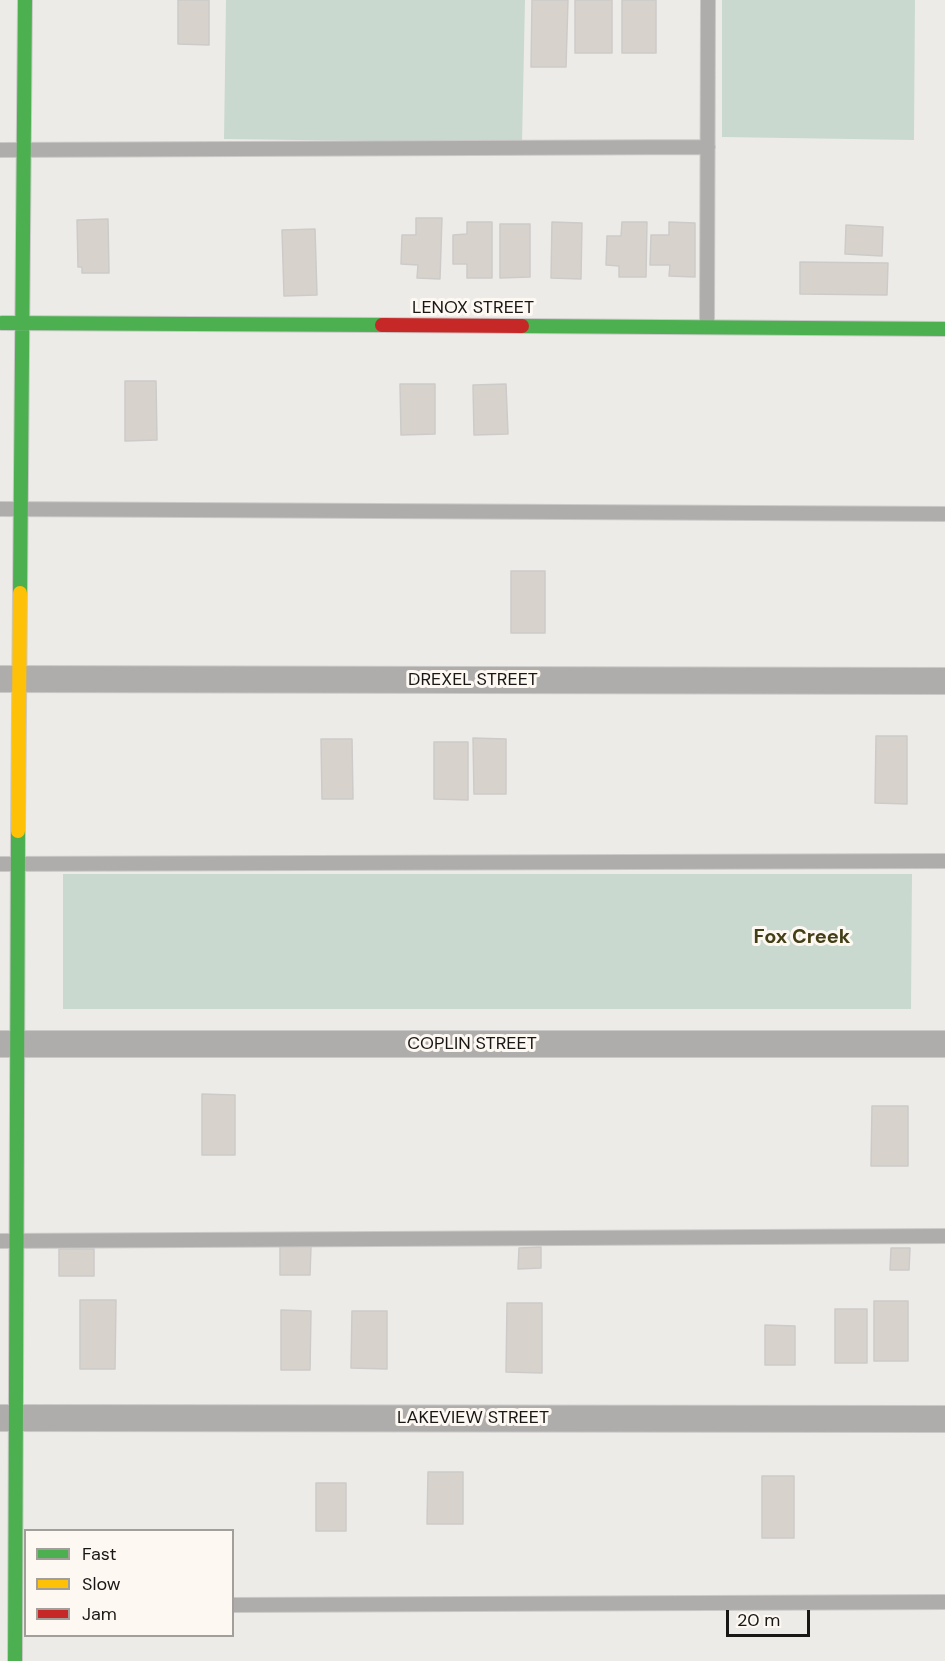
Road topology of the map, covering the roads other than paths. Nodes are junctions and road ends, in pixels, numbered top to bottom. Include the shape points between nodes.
1 (25, 0) edge
2 (708, 0) edge
3 (708, 147) junction
4 (0, 150) edge
5 (24, 150) junction
6 (0, 323) edge
7 (22, 323) junction
8 (707, 327) junction
9 (945, 329) edge
10 (0, 509) edge
11 (20, 509) junction
12 (945, 514) edge
13 (10, 679) edge
14 (945, 681) edge
15 (945, 861) edge
16 (0, 864) edge
17 (19, 864) junction
18 (9, 1044) edge
19 (945, 1044) edge
20 (945, 1236) edge
21 (0, 1241) edge
22 (17, 1241) junction
23 (8, 1418) edge
24 (945, 1419) edge
25 (945, 1602) edge
26 (234, 1605) edge
27 (0, 1606) edge
28 (21, 1606) edge
29 (15, 1661) edge

1 - 5 street
2 - 3 lane
3 - 5 lane
3 - 8 lane
4 - 5 lane
5 - 7 street
6 - 7 street, LENOX STREET
7 - 8 street, LENOX STREET
7 - 11 street
8 - 9 street, LENOX STREET
10 - 11 lane
11 - 12 lane
11 - 13 street
13 - 14 street, DREXEL STREET
13 - 17 street
15 - 17 lane
16 - 17 lane
17 - 18 street
18 - 19 street, COPLIN STREET
18 - 22 street
20 - 22 lane
21 - 22 lane
22 - 23 street
23 - 24 street, LAKEVIEW STREET
23 - 28 street
25 - 26 lane
27 - 28 lane
28 - 29 street

